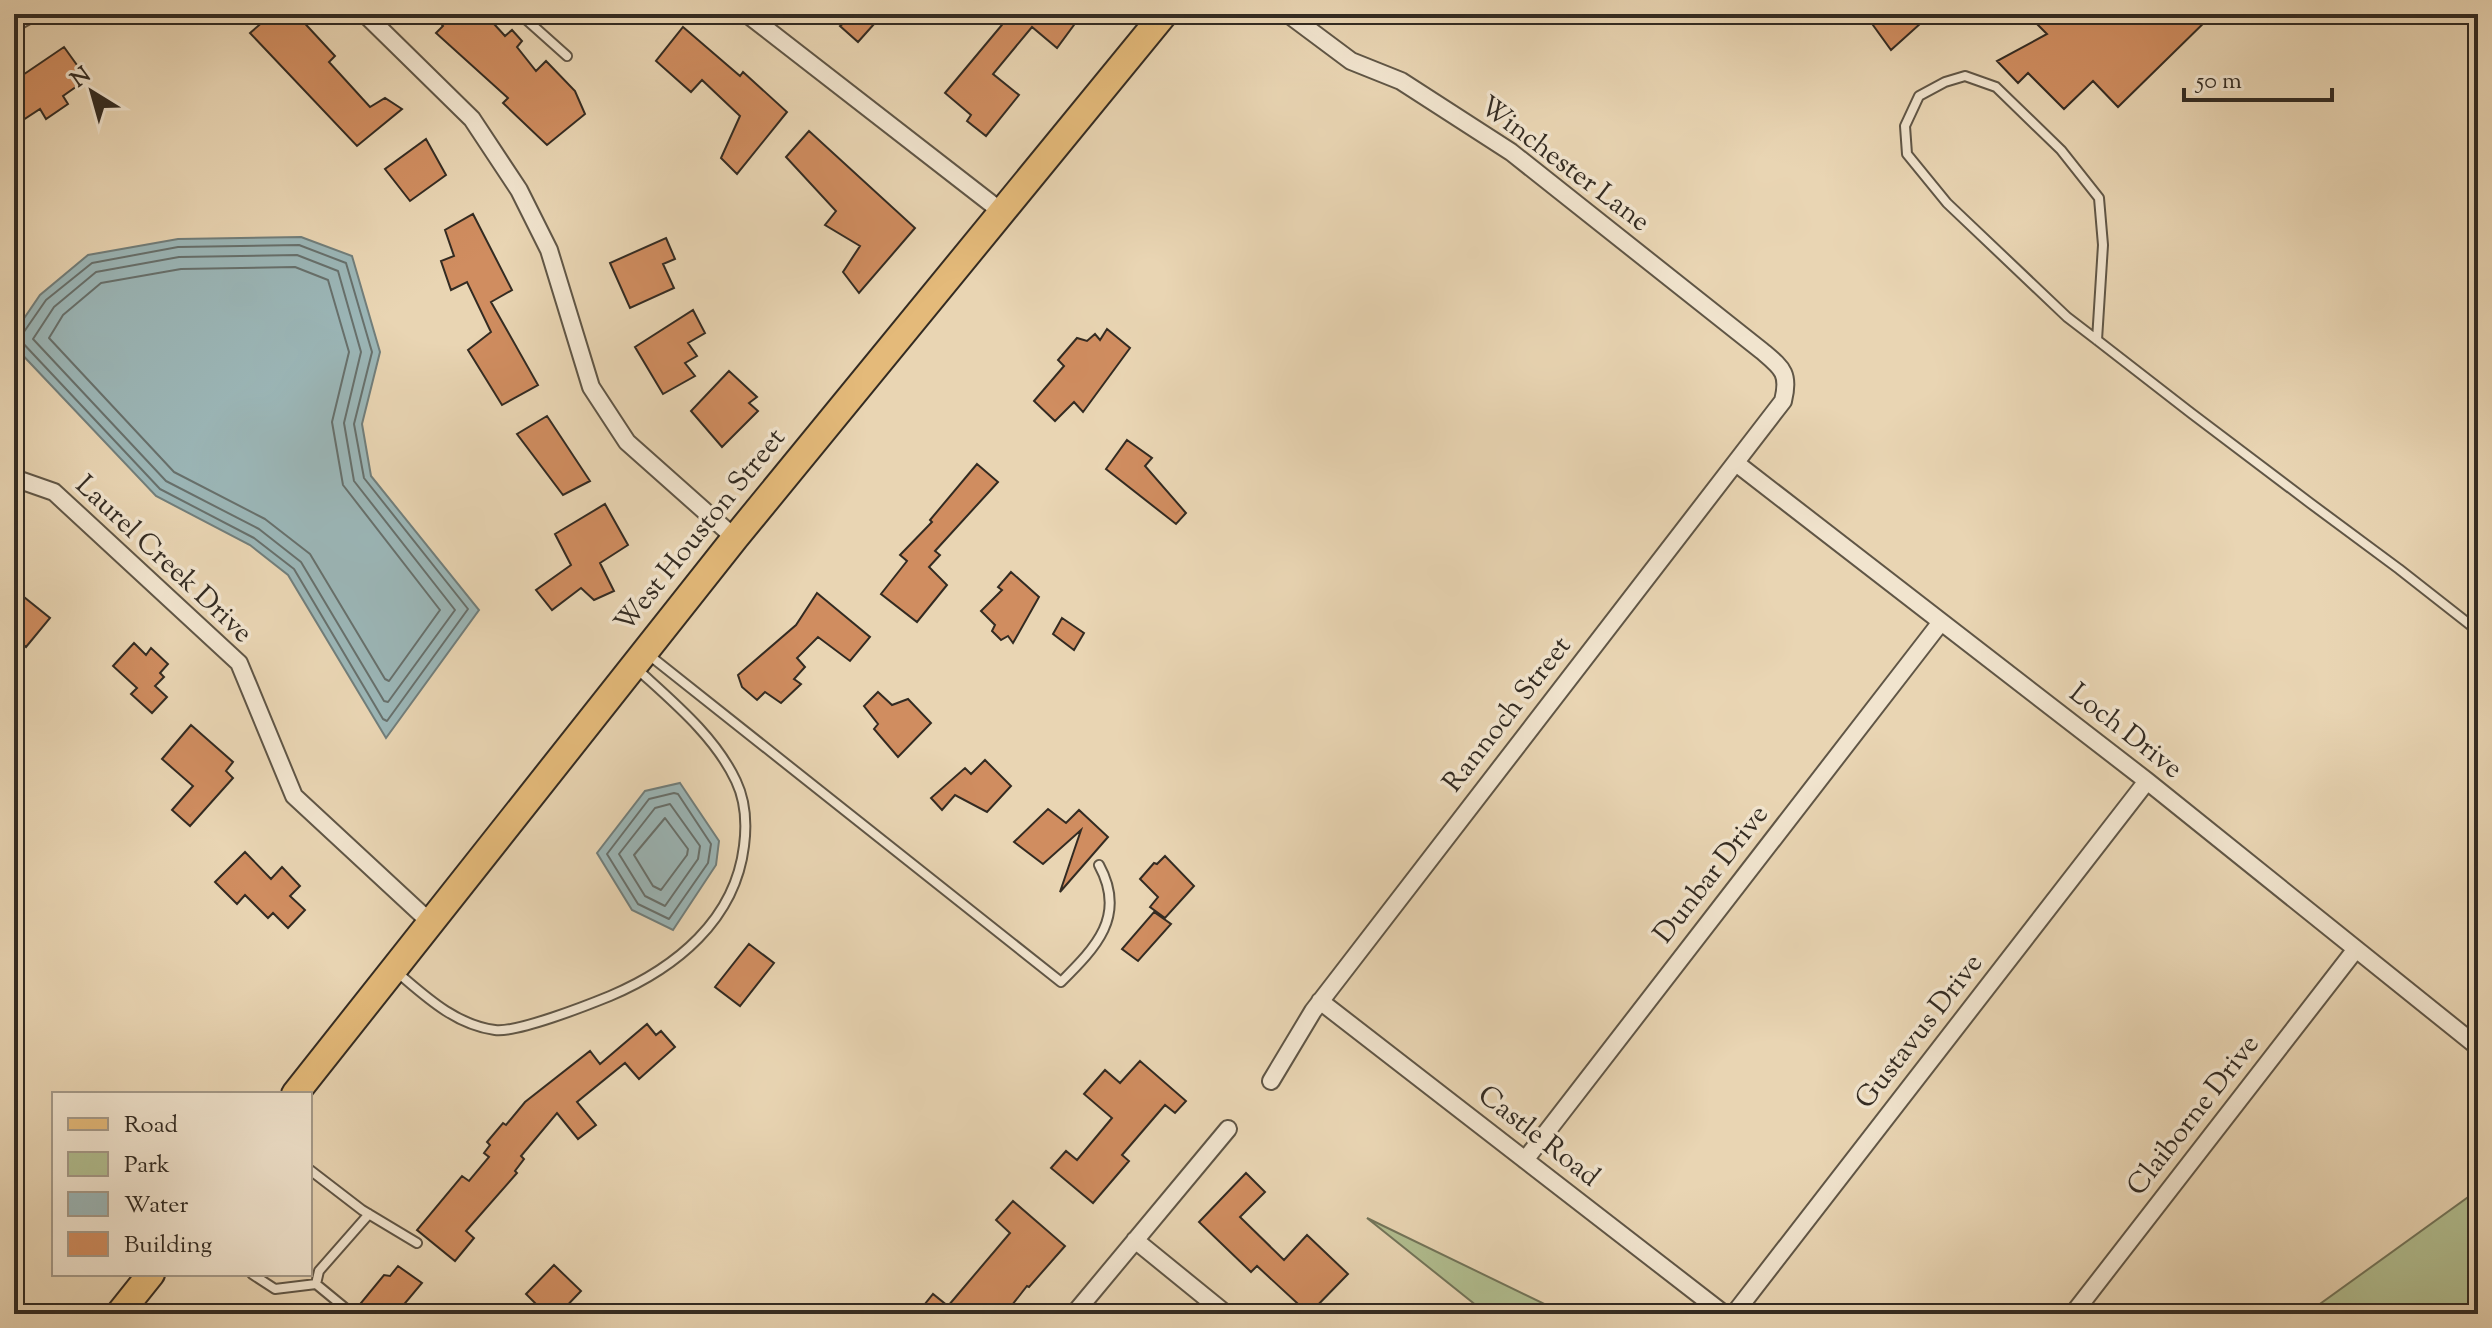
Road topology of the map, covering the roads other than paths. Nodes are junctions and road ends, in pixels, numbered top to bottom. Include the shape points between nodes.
1 (30, 14) edge
2 (365, 14) edge
3 (520, 14) edge
4 (747, 14) edge
5 (1164, 14) edge
6 (1288, 14) edge
7 (14, 23) edge
8 (567, 56) dead end
9 (1002, 212) junction
10 (2097, 340) junction
11 (1788, 384) joint
12 (1736, 463) junction
13 (14, 478) edge
14 (735, 538) junction
15 (1941, 622) junction
16 (2478, 631) edge
17 (640, 659) junction
18 (2147, 781) junction
19 (1099, 865) dead end
20 (431, 923) junction
21 (2356, 949) junction
22 (394, 969) junction
23 (1320, 1001) junction
24 (2478, 1047) edge
25 (1271, 1081) dead end
26 (297, 1092) edge
27 (1228, 1129) dead end
28 (1525, 1160) junction
29 (312, 1171) edge
30 (369, 1214) junction
31 (1135, 1240) junction
32 (417, 1243) dead end
33 (150, 1276) edge
34 (255, 1276) edge
35 (316, 1284) junction
36 (124, 1312) edge
37 (350, 1312) dead end
38 (1074, 1314) edge
39 (1226, 1314) edge
40 (1724, 1314) edge
41 (1734, 1314) edge
42 (2073, 1314) edge

1 - 7 street
2 - 14 street via 472,119 519,190 549,250 591,387 627,442
3 - 8 lane
4 - 9 street
5 - 9 main road, West Houston Street
6 - 11 street, Winchester Lane via 1351,61 1401,81 1511,152 1771,359
9 - 14 main road, West Houston Street
10 - 10 lane via 1947,203 1907,154 1905,126 1919,96 1965,76 1996,87 2061,150 2099,198 2103,245
10 - 16 lane
11 - 12 street, Rannoch Street via 1783,401
12 - 15 street, Loch Drive
12 - 23 street, Rannoch Street
13 - 20 street, Laurel Creek Drive via 54,492 239,663 294,796
14 - 17 main road, West Houston Street
15 - 18 street, Loch Drive
15 - 28 street, Dunbar Drive
17 - 19 lane via 1061,982 1105,931 1110,884
17 - 20 main road, West Houston Street
17 - 22 lane via 718,751 737,783 747,820 742,864 725,907 681,956 646,981 580,1008 497,1031 458,1019
18 - 21 street, Loch Drive
18 - 41 street, Gustavus Drive
20 - 22 main road, West Houston Street
21 - 24 street, Loch Drive
21 - 42 street, Claiborne Drive
22 - 26 main road, West Houston Street
23 - 25 street, Rannoch Street
23 - 28 street, Castle Road
27 - 31 street
28 - 40 street, Castle Road
29 - 30 lane
30 - 32 lane
30 - 35 lane via 319,1271
31 - 38 street
31 - 39 street
33 - 36 main road
34 - 35 lane via 275,1289
35 - 37 lane

